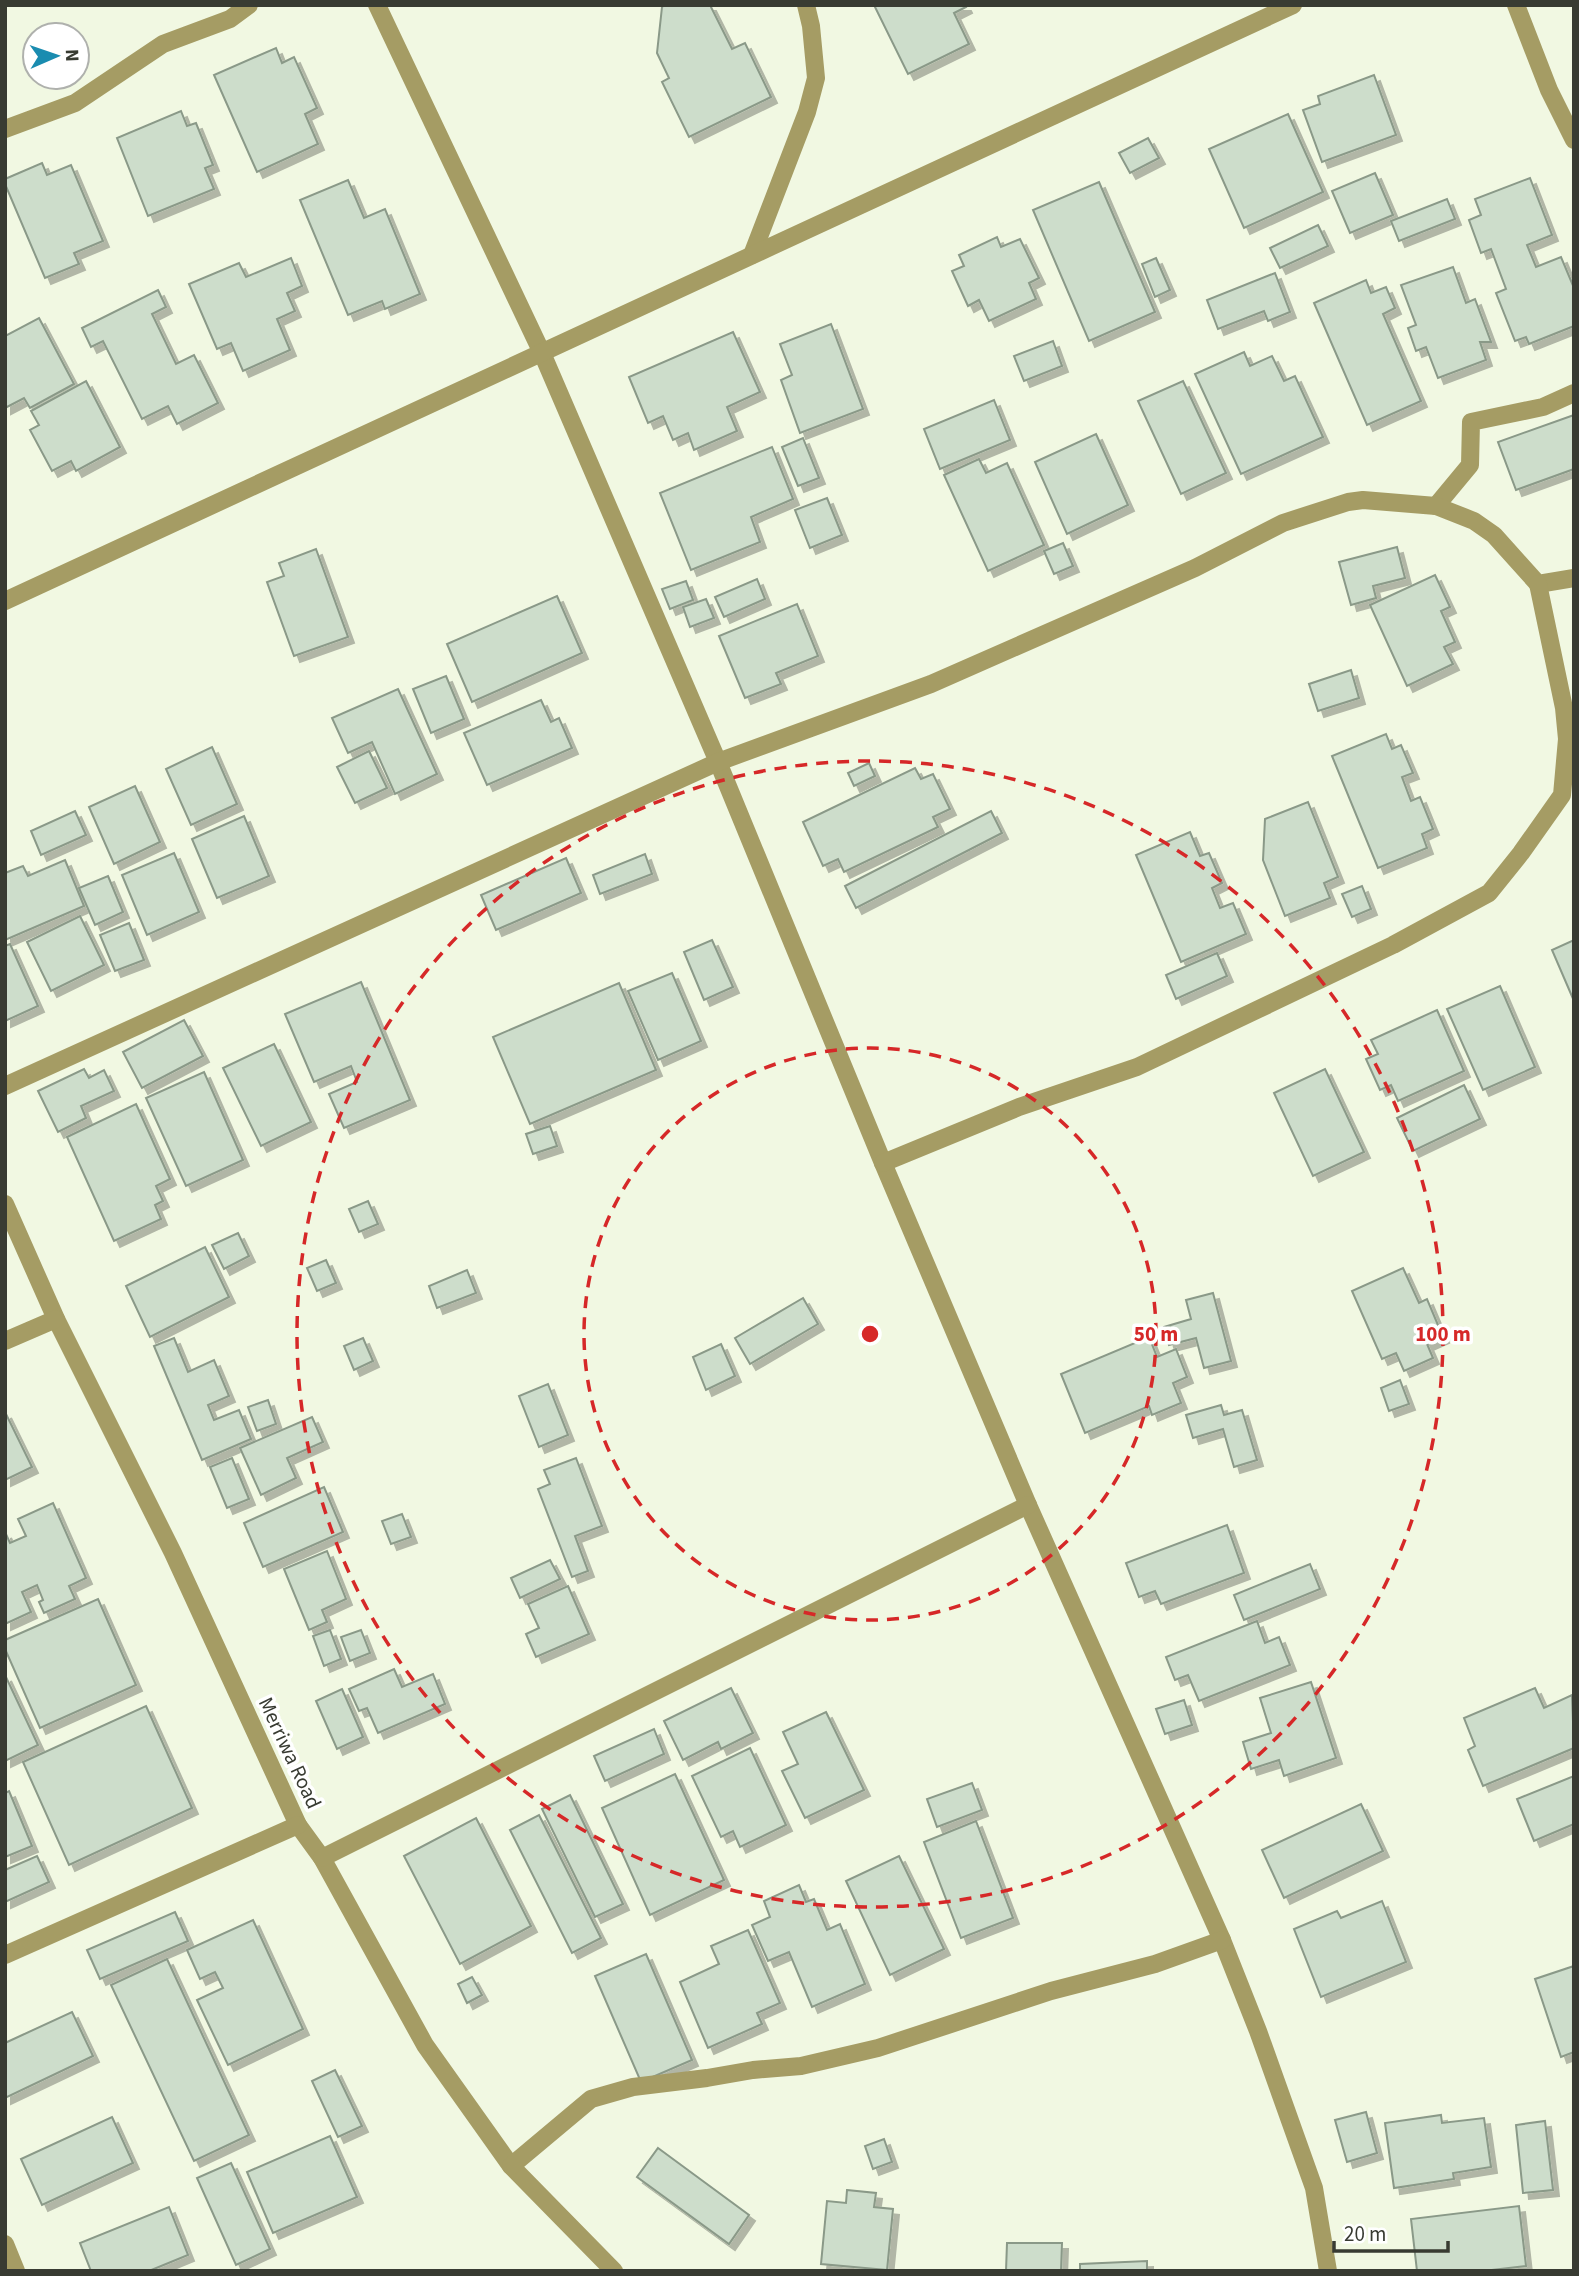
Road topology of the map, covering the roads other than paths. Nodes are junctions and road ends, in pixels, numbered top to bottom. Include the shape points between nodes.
1 (249, 5) edge
2 (377, 5) edge
3 (806, 5) edge
4 (1293, 5) edge
5 (1516, 5) edge
6 (5, 129) edge
7 (1574, 139) edge
8 (752, 256) junction
9 (542, 353) junction
10 (1574, 393) edge
11 (1436, 506) junction
12 (1574, 578) edge
13 (1538, 584) junction
14 (5, 601) edge
15 (718, 762) junction
16 (5, 1086) edge
17 (884, 1163) junction
18 (5, 1205) edge
19 (56, 1319) junction
20 (5, 1341) edge
21 (1028, 1505) junction
22 (298, 1825) junction
23 (322, 1858) junction
24 (1222, 1940) junction
25 (5, 1955) edge
26 (511, 2165) junction
27 (5, 2244) edge
28 (16, 2271) edge
29 (614, 2271) edge
30 (1328, 2271) edge

1 - 6 street via 230,19 163,44 75,103
2 - 9 street
3 - 8 street via 816,78
4 - 8 street
5 - 7 street
8 - 9 street
9 - 14 street
9 - 15 street
10 - 11 street via 1543,407 1472,422 1470,465
11 - 13 street via 1474,521 1494,535
11 - 15 street via 1363,500 1283,523 1195,568 931,684
12 - 13 street
13 - 17 street via 1564,708 1567,739 1562,795 1489,893 1137,1067 1019,1107
15 - 16 street
15 - 17 street
17 - 21 street
18 - 19 street, Merriwa Road
19 - 20 street
19 - 22 street, Merriwa Road via 173,1553
21 - 23 street
21 - 24 street
22 - 23 street, Merriwa Road
22 - 25 street
23 - 26 street, Merriwa Road via 425,2045
24 - 26 street via 878,2048 801,2066 633,2087 591,2099
24 - 30 street via 1314,2188
26 - 29 street, Merriwa Road
27 - 28 street

